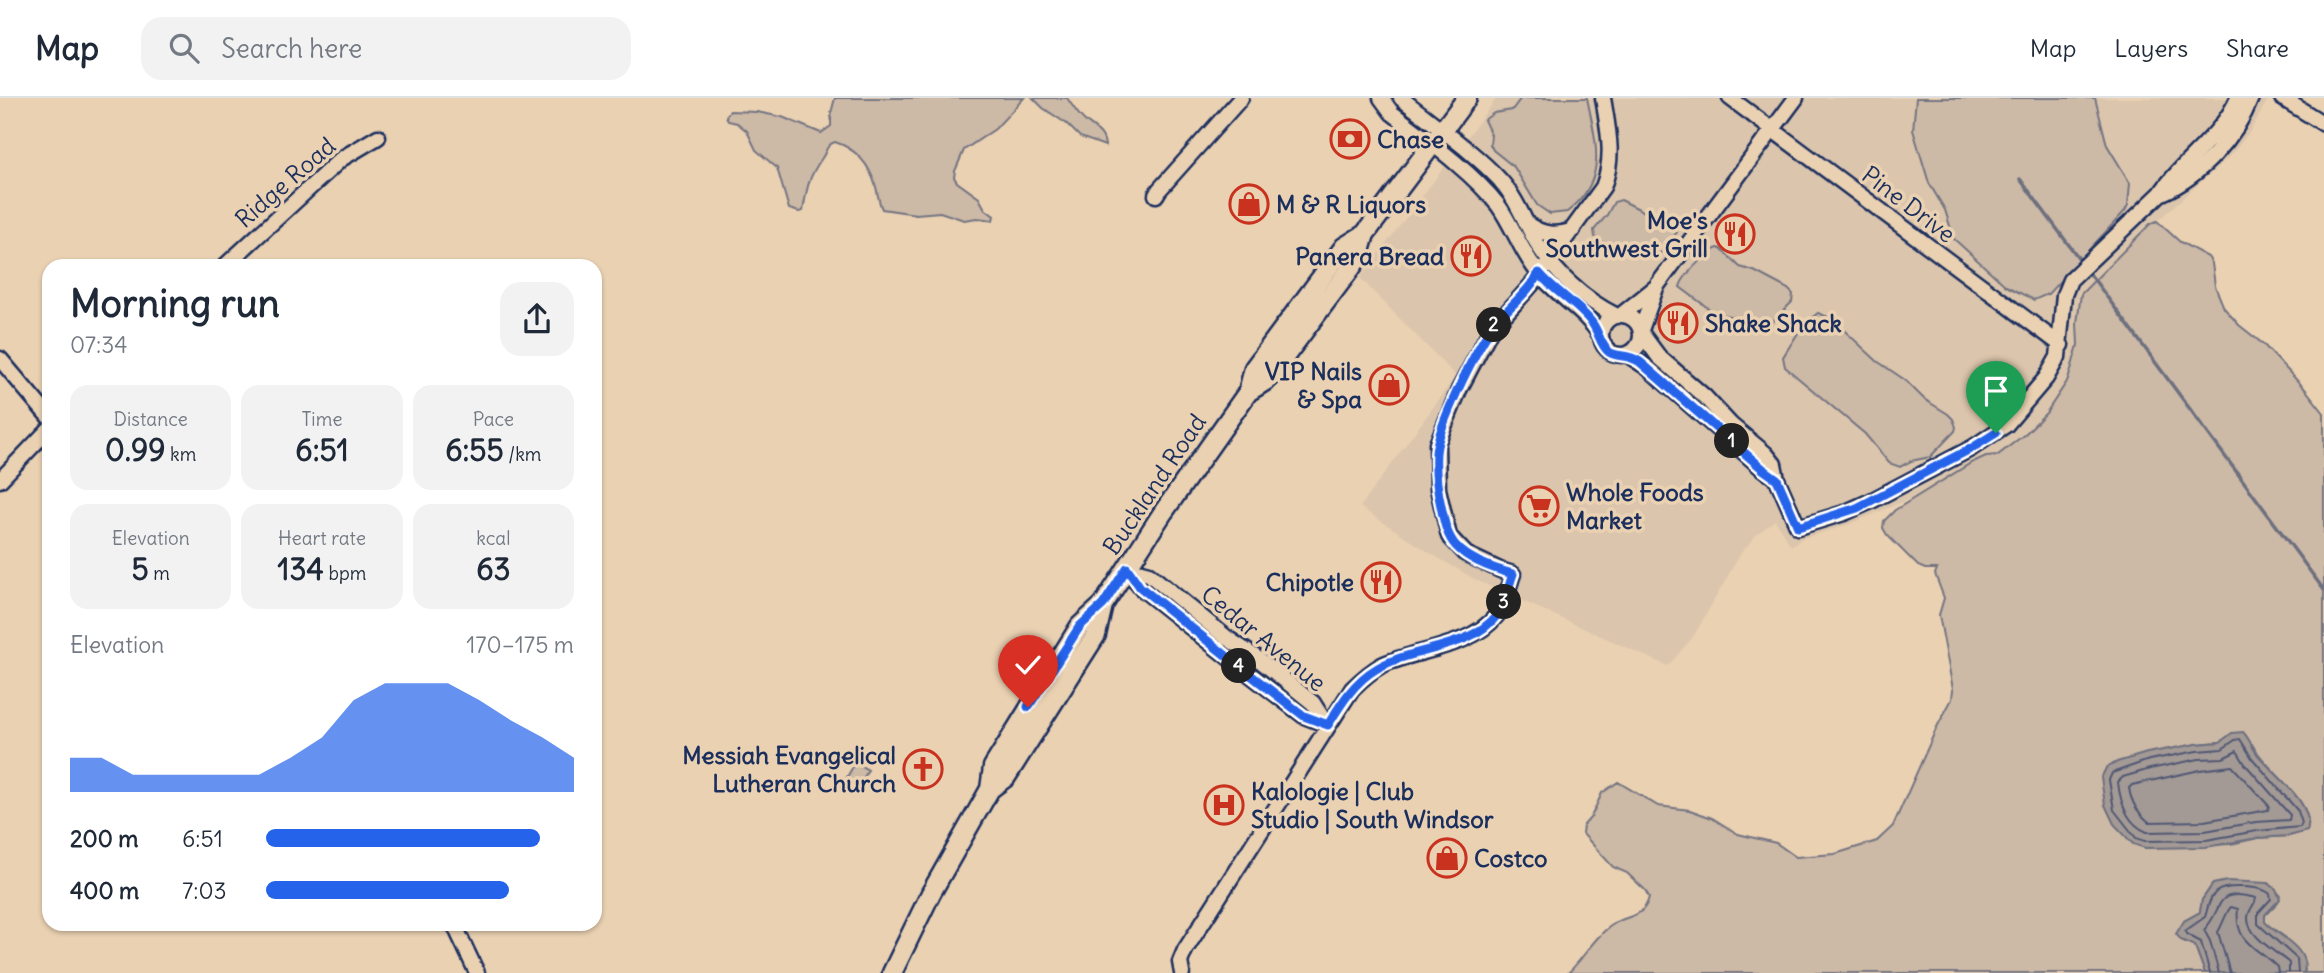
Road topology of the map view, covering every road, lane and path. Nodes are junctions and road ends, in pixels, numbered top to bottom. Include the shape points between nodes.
1 (1241, 98) edge
2 (1381, 98) edge
3 (1401, 98) edge
4 (1467, 98) edge
5 (1603, 98) edge
6 (1730, 98) edge
7 (1796, 98) edge
8 (2238, 98) edge
9 (2251, 98) edge
10 (2282, 98) edge
11 (2324, 124) edge
12 (1774, 130) junction
13 (378, 137) dead end
14 (1437, 137) junction
15 (2161, 193) junction
16 (1156, 195) dead end
17 (1527, 224) junction
18 (1576, 226) junction
19 (233, 259) edge
20 (1549, 261) junction
21 (1539, 273) junction
22 (1657, 287) junction
23 (1619, 315) junction
24 (1642, 332) junction
25 (1601, 336) junction
26 (2061, 345) junction
27 (1628, 355) junction
28 (0, 359) edge
29 (42, 409) edge
30 (42, 436) edge
31 (1777, 479) junction
32 (0, 480) edge
33 (1127, 568) junction
34 (1328, 725) junction
35 (457, 931) edge
36 (477, 973) edge
37 (892, 973) edge
38 (1182, 973) edge

1 - 16 street
2 - 14 street via 1392,113
3 - 14 street
4 - 14 main road, Buckland Road
5 - 18 street via 1610,159 1606,178
6 - 12 street, Pine Drive
7 - 12 street
8 - 15 street via 2218,132
9 - 15 street via 2238,125 2213,155 2176,187
10 - 11 street
12 - 22 street
12 - 26 street, Pine Drive
13 - 19 street, Ridge Road via 341,159
14 - 17 street via 1501,181
14 - 21 street via 1506,217
14 - 33 main road, Buckland Road via 1365,234 1358,258 1267,380 1248,392
15 - 26 street via 2068,283
17 - 18 street via 1553,234
17 - 20 street
18 - 20 street
20 - 21 street
20 - 23 street via 1576,288
21 - 25 street
21 - 34 street via 1485,340 1464,378 1436,453 1440,499 1452,540 1473,558 1513,574 1502,608 1492,621 1464,638 1377,668 1352,689
22 - 23 street
22 - 24 street
23 - 24 street via 1632,318
23 - 25 street via 1604,324
24 - 27 street via 1637,348
24 - 31 street via 1659,357 1766,454
25 - 27 street via 1610,352
26 - 31 street via 2046,378 1996,433 1857,508 1798,527
27 - 31 street
28 - 29 street
30 - 32 street
33 - 34 street, Cedar Avenue via 1149,574 1257,658 1313,703
33 - 37 main road, Buckland Road via 1103,605 1096,635 1006,777 990,789
34 - 38 street via 1185,950
35 - 36 street

